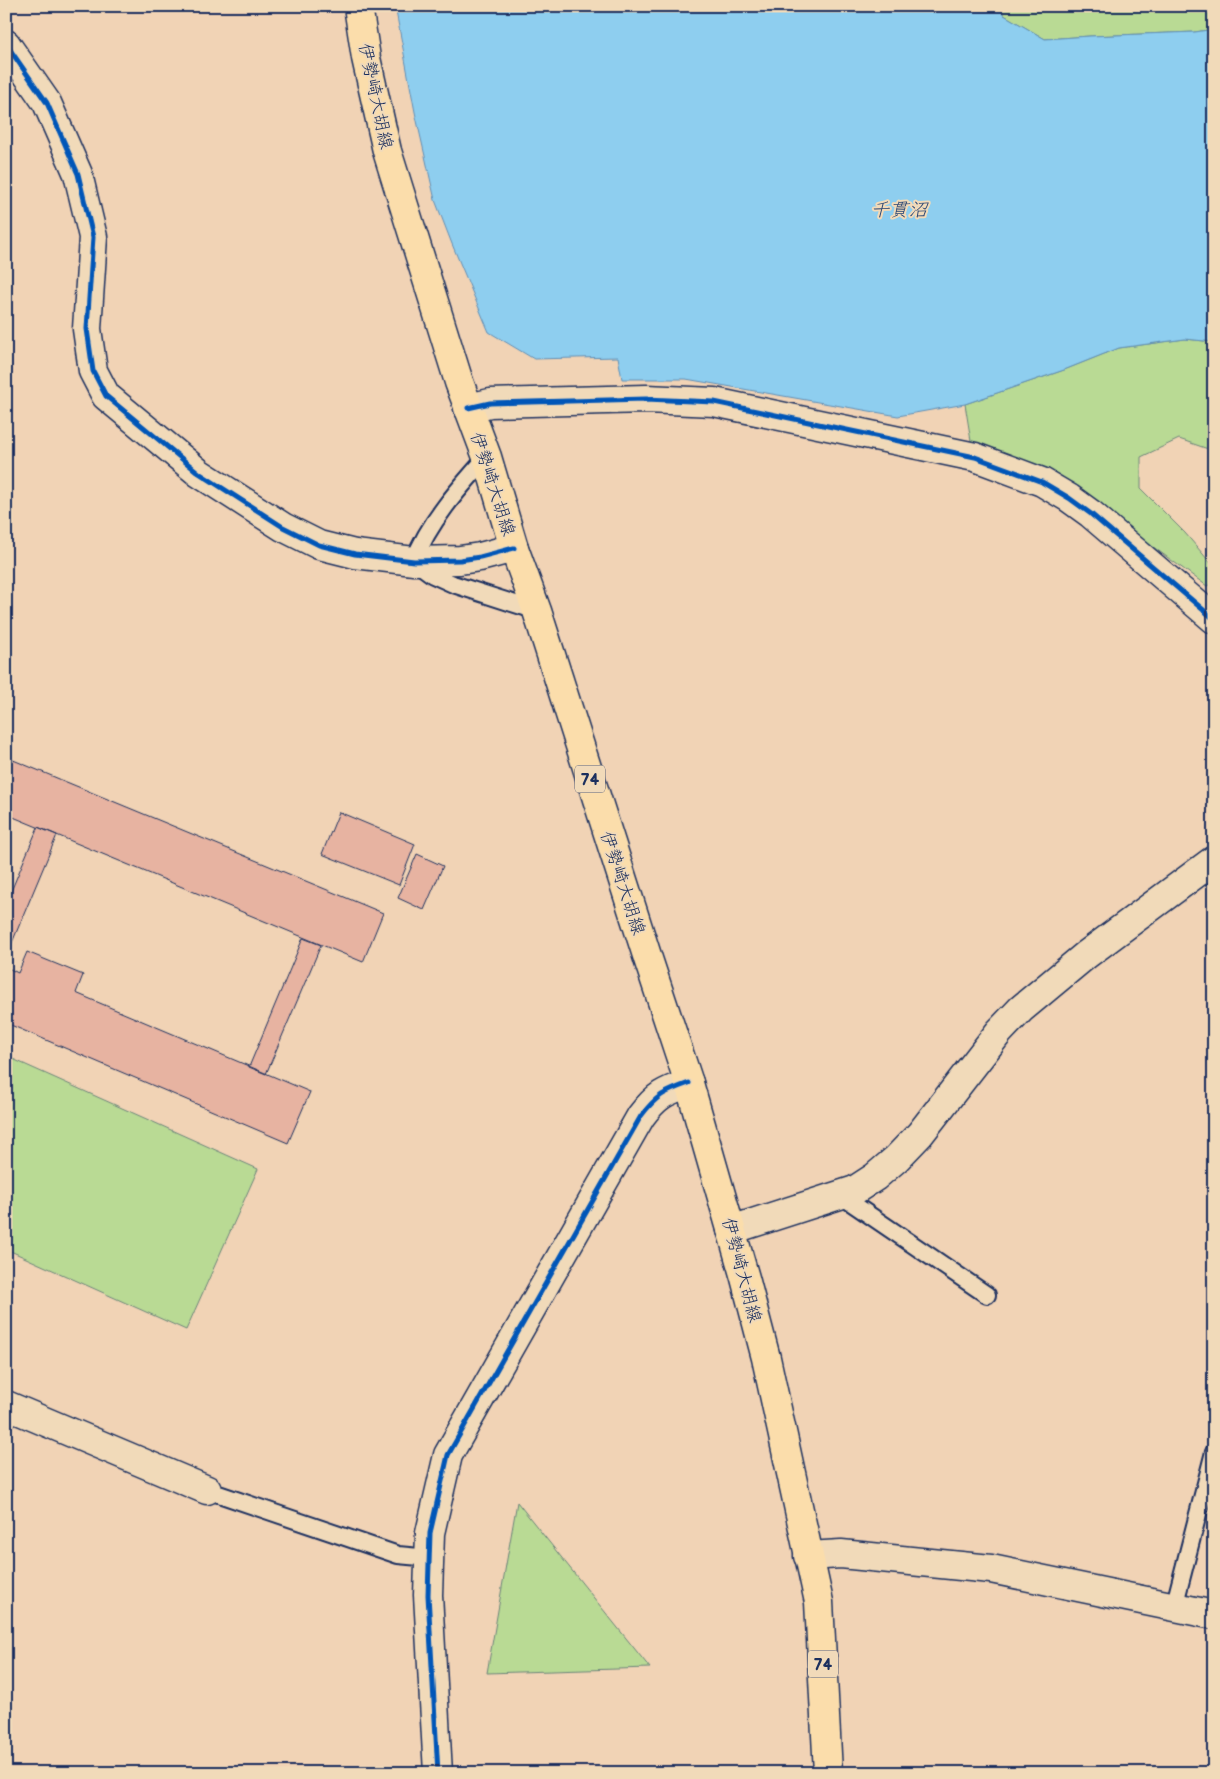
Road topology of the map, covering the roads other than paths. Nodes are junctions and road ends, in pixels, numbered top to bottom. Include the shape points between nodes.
1 (358, 6) edge
2 (6, 44) edge
3 (468, 408) junction
4 (487, 457) junction
5 (514, 548) junction
6 (414, 561) junction
7 (537, 611) junction
8 (1214, 619) edge
9 (1214, 860) edge
10 (689, 1083) junction
11 (840, 1195) junction
12 (731, 1230) junction
13 (987, 1295) dead end
14 (6, 1405) edge
15 (1214, 1452) edge
16 (208, 1490) joint
17 (808, 1556) junction
18 (430, 1558) junction
19 (1174, 1606) junction
20 (1214, 1615) edge
21 (438, 1773) edge
22 (828, 1773) edge

1 - 3 main road, 伊勢崎大胡線 / 74 via 373,94 387,151
2 - 6 street via 48,104 78,174 94,237 87,328 93,371 106,396 199,473 283,527 319,545 355,554
3 - 4 main road, 伊勢崎大胡線 / 74
3 - 8 street via 490,403 646,399 714,402 976,457 1042,482 1069,498
4 - 5 main road, 伊勢崎大胡線 / 74
4 - 6 lane via 460,487 425,536
5 - 6 street via 460,560
5 - 7 main road, 伊勢崎大胡線 / 74
6 - 7 lane via 432,575 453,584
7 - 10 main road, 伊勢崎大胡線 / 74
9 - 11 street via 1086,955 1021,1009 896,1159 864,1185
10 - 12 main road, 伊勢崎大胡線 / 74
10 - 18 street via 664,1092 641,1116 448,1455 430,1533
11 - 12 street
11 - 13 lane
12 - 17 main road, 伊勢崎大胡線 / 74 via 766,1358
14 - 16 street
15 - 19 lane
16 - 18 lane via 398,1555
17 - 19 street via 850,1554 991,1569
17 - 22 main road, 伊勢崎大胡線 / 74 via 819,1602
18 - 21 street via 428,1595
19 - 20 street

